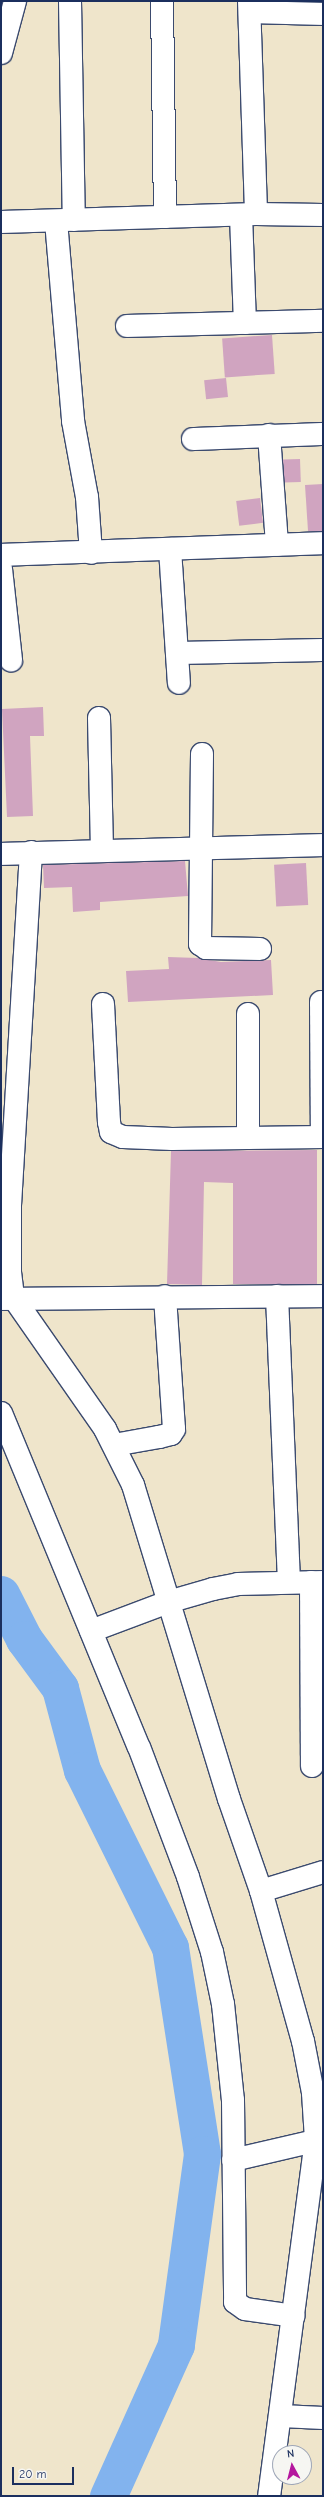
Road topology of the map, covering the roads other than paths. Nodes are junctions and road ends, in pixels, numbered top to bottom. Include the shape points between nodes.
1 (15, 1) edge
2 (70, 1) edge
3 (162, 1) edge
4 (250, 7) edge
5 (323, 14) edge
6 (1, 53) edge
7 (249, 214) junction
8 (323, 215) edge
9 (165, 217) junction
10 (65, 221) junction
11 (1, 222) edge
12 (323, 321) edge
13 (245, 323) junction
14 (127, 326) dead end
15 (269, 434) junction
16 (323, 434) edge
17 (193, 439) dead end
18 (323, 543) edge
19 (277, 545) junction
20 (170, 550) junction
21 (91, 553) junction
22 (1, 555) edge
23 (1, 569) edge
24 (323, 650) edge
25 (177, 652) junction
26 (11, 660) dead end
27 (179, 683) dead end
28 (99, 718) dead end
29 (202, 754) dead end
30 (323, 845) edge
31 (202, 848) junction
32 (102, 850) junction
33 (31, 852) junction
34 (1, 854) edge
35 (260, 949) dead end
36 (321, 1002) dead end
37 (103, 1004) dead end
38 (248, 1014) dead end
39 (322, 1137) edge
40 (248, 1138) junction
41 (7, 1143) edge
42 (165, 1296) junction
43 (277, 1296) junction
44 (323, 1296) edge
45 (7, 1298) edge
46 (1, 1413) edge
47 (114, 1445) junction
48 (289, 1582) junction
49 (317, 1582) edge
50 (168, 1602) junction
51 (91, 1631) junction
52 (312, 1766) dead end
53 (323, 1872) edge
54 (261, 1891) junction
55 (320, 2139) edge
56 (234, 2160) junction
57 (294, 2316) junction
58 (281, 2416) junction
59 (323, 2418) edge
60 (269, 2496) edge

1 - 6 street
2 - 10 street
3 - 9 street
4 - 5 street
4 - 7 street
7 - 8 street
7 - 9 street
7 - 13 street
9 - 10 street
10 - 11 street
10 - 21 street via 72,421 87,497
12 - 13 street
13 - 14 street
15 - 16 street
15 - 17 street
15 - 19 street
18 - 19 street
19 - 20 street
20 - 21 street
20 - 25 street
21 - 22 street
23 - 26 street
24 - 25 street
25 - 27 street
28 - 32 street
29 - 31 street
30 - 31 street
31 - 32 street
31 - 35 street via 200,944 206,948
32 - 33 street
33 - 34 street
33 - 41 street
36 - 39 street
37 - 40 street via 109,1122 112,1132 123,1137
38 - 40 street
39 - 40 street
41 - 45 street via 10,1272
42 - 43 street
42 - 45 street
42 - 47 street via 174,1429 171,1434
43 - 44 street
43 - 48 street
45 - 47 street via 105,1429
46 - 51 street
47 - 50 street via 133,1485
48 - 49 street
48 - 50 street via 238,1584
49 - 52 street
50 - 51 street
50 - 54 street via 229,1799
51 - 56 street via 140,1747 193,1891 212,1952 223,2004 230,2057
53 - 54 street
54 - 55 street via 303,2042
55 - 56 street
55 - 57 street
56 - 57 street via 235,2302 244,2309
57 - 58 street
58 - 59 street
58 - 60 street

